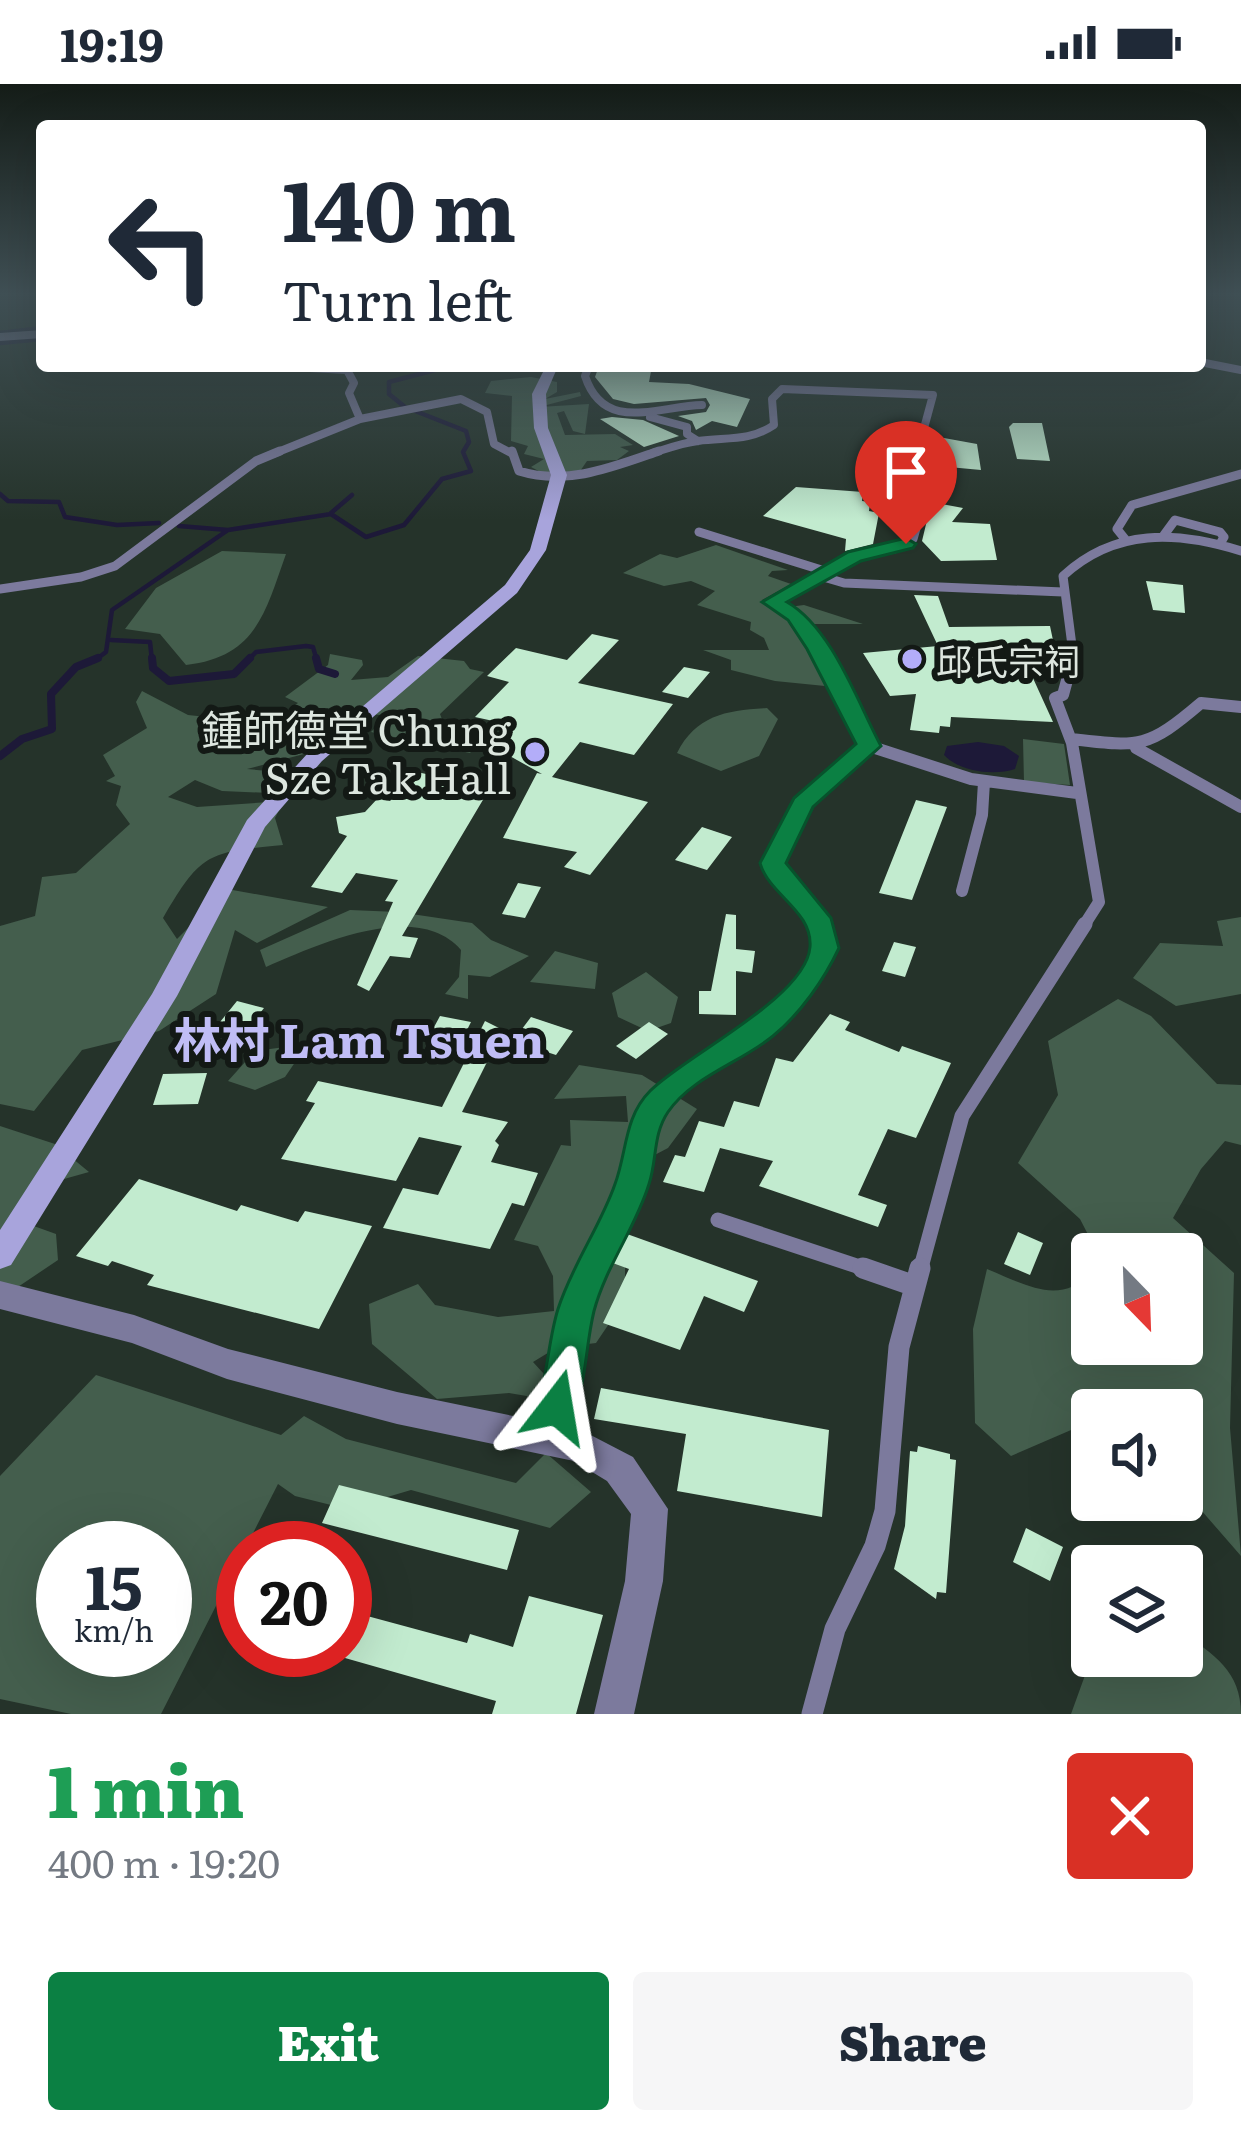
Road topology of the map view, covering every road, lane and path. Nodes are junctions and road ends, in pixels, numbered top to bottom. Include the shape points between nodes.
1 (348, 372) edge
2 (549, 372) edge
3 (588, 372) edge
4 (702, 405) dead end
5 (650, 417) junction
6 (360, 419) junction
7 (698, 441) junction
8 (1241, 474) edge
9 (559, 476) junction
10 (699, 532) dead end
11 (1125, 539) junction
12 (1241, 551) edge
13 (824, 574) junction
14 (0, 590) edge
15 (1063, 592) junction
16 (1241, 707) edge
17 (1071, 739) junction
18 (1132, 745) junction
19 (869, 746) junction
20 (984, 782) junction
21 (1077, 793) junction
22 (1241, 807) edge
23 (962, 891) dead end
24 (718, 1220) dead end
25 (0, 1256) edge
26 (915, 1286) junction
27 (0, 1295) edge
28 (546, 1438) junction
29 (614, 1714) edge
30 (812, 1714) edge

1 - 6 lane
2 - 9 main road via 539,394 542,428
3 - 5 lane via 596,398 633,418
4 - 5 lane via 677,404
5 - 7 lane via 687,427
6 - 9 lane via 461,399 487,412 494,444 512,451 519,471
6 - 14 lane via 256,461 115,566
7 - 9 lane
7 - 13 lane via 746,441 772,428 772,399 782,388 935,397 915,466 889,497 919,518 916,534
8 - 11 lane via 1137,502 1118,526
9 - 25 main road via 538,550 511,589 315,758 255,825 164,996
10 - 13 lane
11 - 12 lane via 1164,535
11 - 15 lane via 1066,571
13 - 15 lane via 844,583
13 - 19 lane via 772,602 795,615 818,649
15 - 17 lane via 1074,664 1054,698
16 - 18 lane via 1201,703 1161,739
17 - 18 lane
17 - 21 lane
18 - 22 lane
19 - 20 lane via 923,770
19 - 28 lane via 802,804 773,863 822,926 820,960 764,1028 656,1104 632,1186 576,1311 567,1376
20 - 21 lane
20 - 23 lane
21 - 26 lane via 1099,902 962,1116
24 - 26 lane
26 - 30 lane via 899,1347 885,1510 835,1629
27 - 28 street via 134,1329 227,1364
28 - 29 street via 614,1464 650,1509 644,1581

